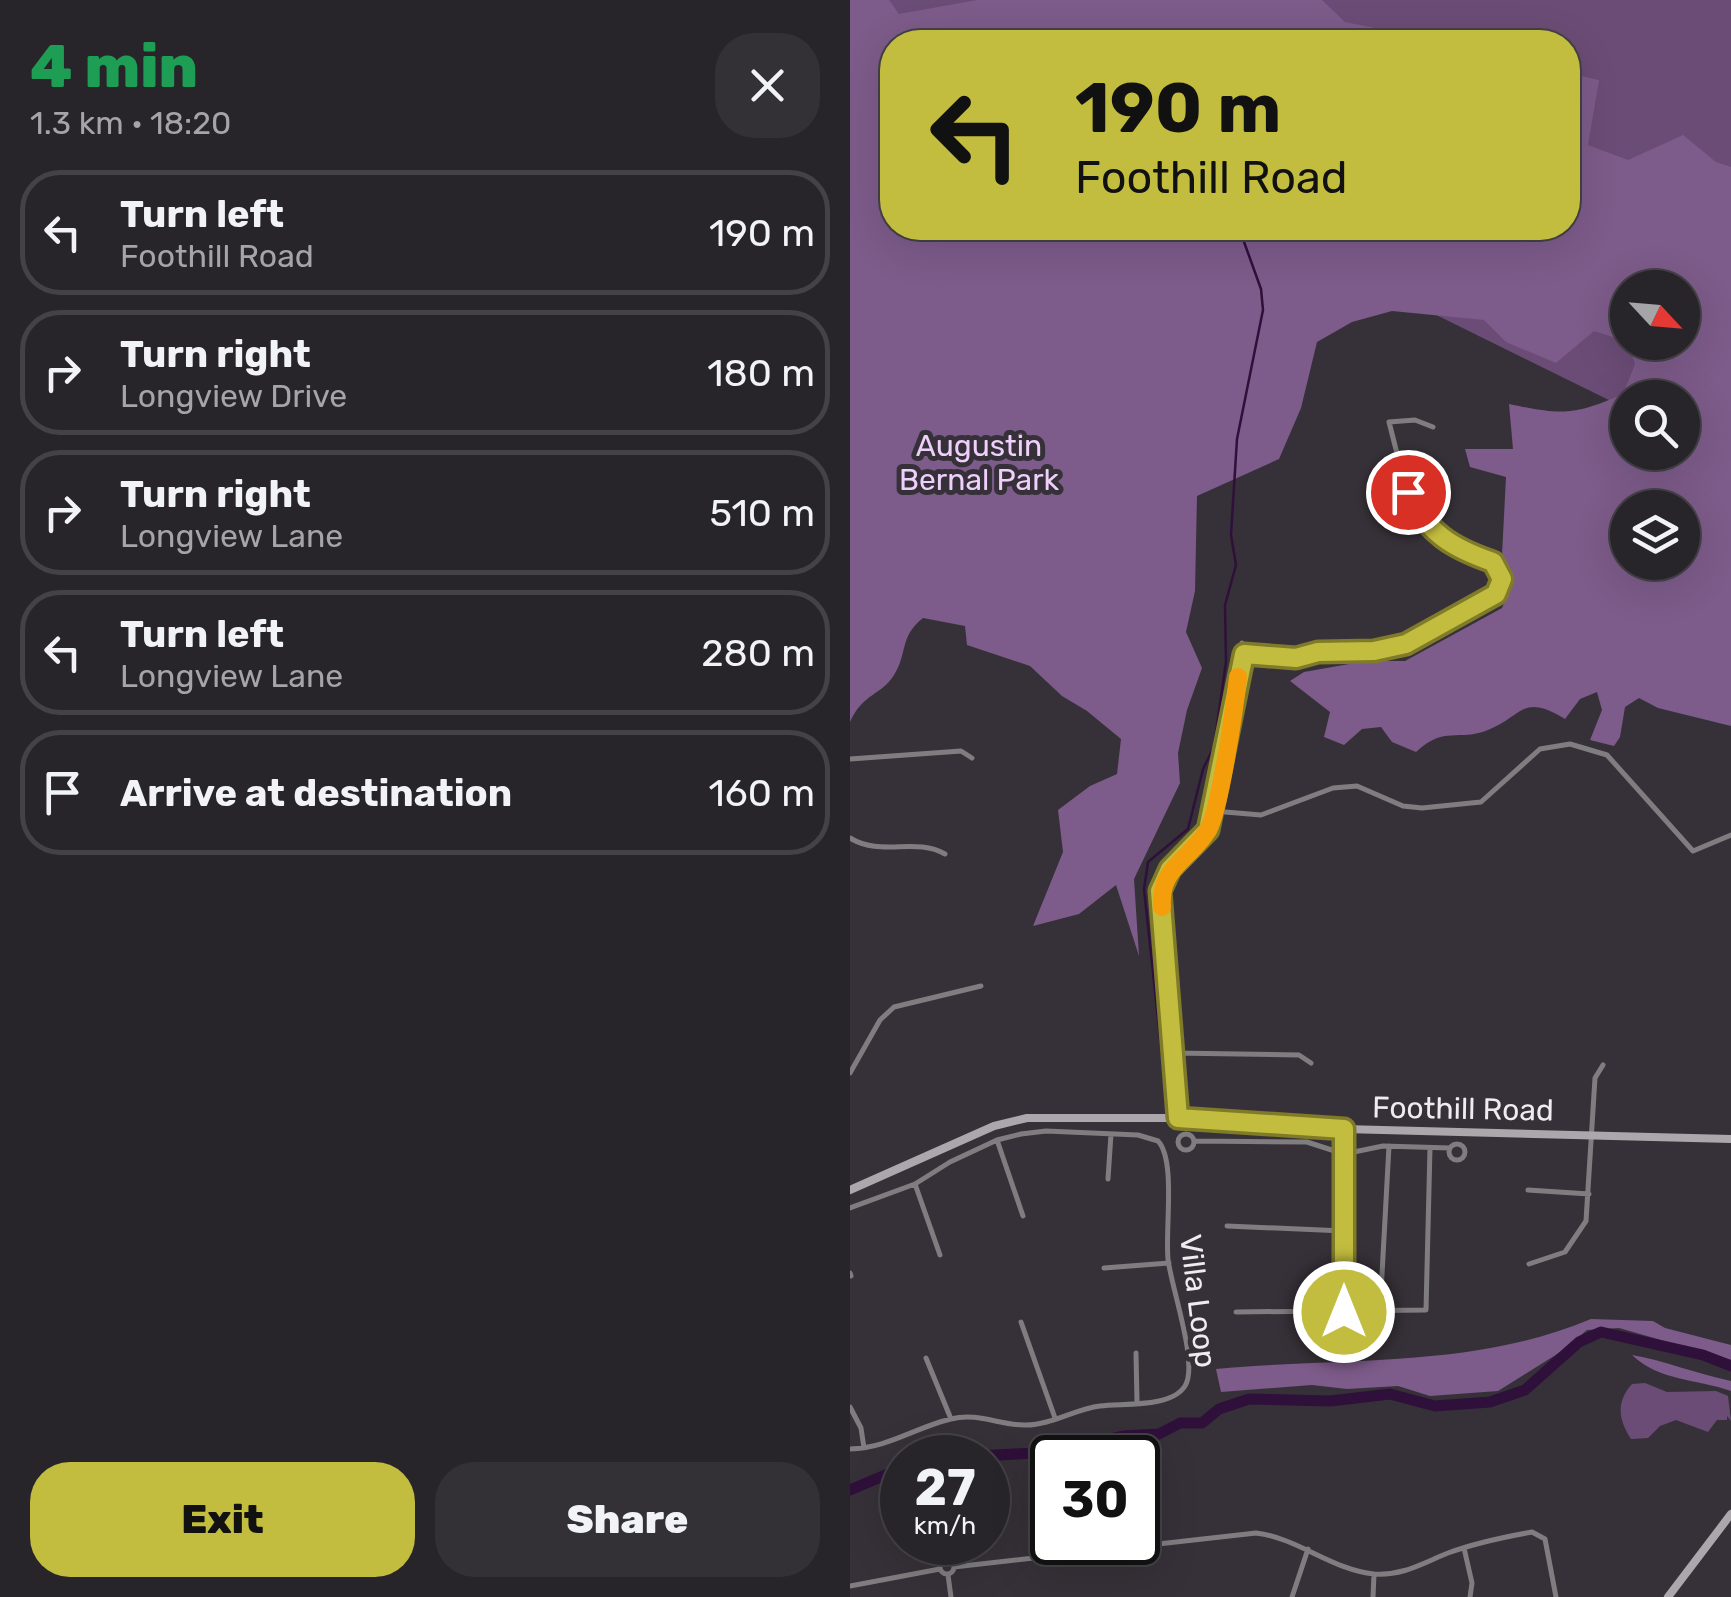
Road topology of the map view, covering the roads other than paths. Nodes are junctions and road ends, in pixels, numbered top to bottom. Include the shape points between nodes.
1 (1433, 427) dead end
2 (1242, 642) dead end
3 (1244, 654) junction
4 (972, 758) dead end
5 (850, 759) edge
6 (1213, 812) junction
7 (1731, 835) edge
8 (850, 838) edge
9 (946, 854) dead end
10 (982, 986) dead end
11 (1173, 1053) junction
12 (1312, 1063) dead end
13 (1602, 1065) dead end
14 (850, 1074) edge
15 (1178, 1118) junction
16 (1344, 1129) junction
17 (1592, 1133) junction
18 (1111, 1134) junction
19 (1731, 1139) edge
20 (997, 1140) junction
21 (1194, 1141) dead end
22 (1388, 1146) junction
23 (1430, 1148) junction
24 (1450, 1148) dead end
25 (1344, 1154) junction
26 (1108, 1179) dead end
27 (914, 1184) junction
28 (850, 1190) edge
29 (1528, 1190) dead end
30 (1589, 1194) junction
31 (850, 1208) edge
32 (1024, 1216) dead end
33 (1227, 1226) dead end
34 (1344, 1232) junction
35 (940, 1255) dead end
36 (1168, 1263) junction
37 (1529, 1264) dead end
38 (1104, 1268) dead end
39 (1380, 1311) junction
40 (1236, 1312) dead end
41 (1344, 1312) junction
42 (1021, 1322) dead end
43 (1136, 1353) dead end
44 (926, 1358) dead end
45 (1136, 1402) junction
46 (850, 1407) edge
47 (951, 1418) junction
48 (1055, 1418) junction
49 (864, 1448) junction
50 (850, 1449) edge
51 (1731, 1514) edge
52 (1308, 1548) junction
53 (1464, 1548) junction
54 (954, 1567) junction
55 (940, 1570) junction
56 (948, 1574) junction
57 (1374, 1574) junction
58 (859, 1584) junction
59 (850, 1586) edge
60 (861, 1597) edge
61 (952, 1597) edge
62 (1292, 1597) edge
63 (1373, 1597) edge
64 (1470, 1597) edge
65 (1556, 1597) edge
66 (1668, 1597) edge

1 - 3 street via 1389,422 1408,492 1417,512 1454,548 1493,562 1502,579 1496,594 1406,644 1296,658
2 - 3 street
3 - 6 street
4 - 5 street via 961,751
6 - 7 street via 1260,815 1333,788 1358,786 1403,806 1481,802 1540,749 1570,744 1607,755 1694,852
6 - 11 street via 1208,830 1170,869 1160,891
8 - 9 street via 870,848 926,847
10 - 14 street via 894,1008
11 - 12 street via 1299,1055
11 - 15 street
13 - 17 street via 1595,1078
15 - 16 main road, Foothill Road
15 - 28 main road, Foothill Road via 1026,1118
16 - 17 main road, Foothill Road
16 - 25 street
17 - 19 main road, Foothill Road
17 - 30 street
18 - 20 street, Villa Loop via 1046,1130
18 - 26 street
18 - 36 street, Villa Loop via 1163,1146 1170,1168
20 - 27 street, Villa Loop
20 - 32 street
21 - 25 street via 1306,1142
22 - 23 street
22 - 25 street
22 - 39 street
23 - 24 street
23 - 39 street via 1426,1310
25 - 34 street
27 - 31 street, Villa Loop
27 - 35 street
29 - 30 street
30 - 37 street via 1586,1221 1565,1252
33 - 34 street
34 - 41 street
36 - 38 street
36 - 45 street, Villa Loop via 1188,1380 1172,1398
39 - 41 street
40 - 41 street
42 - 48 street
43 - 45 street
44 - 47 street
45 - 48 street, Villa Loop
46 - 49 street
47 - 48 street, Villa Loop via 1029,1426
47 - 49 street, Villa Loop
49 - 50 street, Villa Loop
51 - 66 main road
52 - 54 street via 1270,1534 1242,1533
52 - 57 street
52 - 62 street
53 - 57 street via 1415,1569
53 - 64 street
53 - 65 street via 1542,1534
54 - 55 street via 945,1561
54 - 56 street
55 - 56 street
55 - 58 street
56 - 61 street
57 - 63 street
58 - 59 street
58 - 60 street

